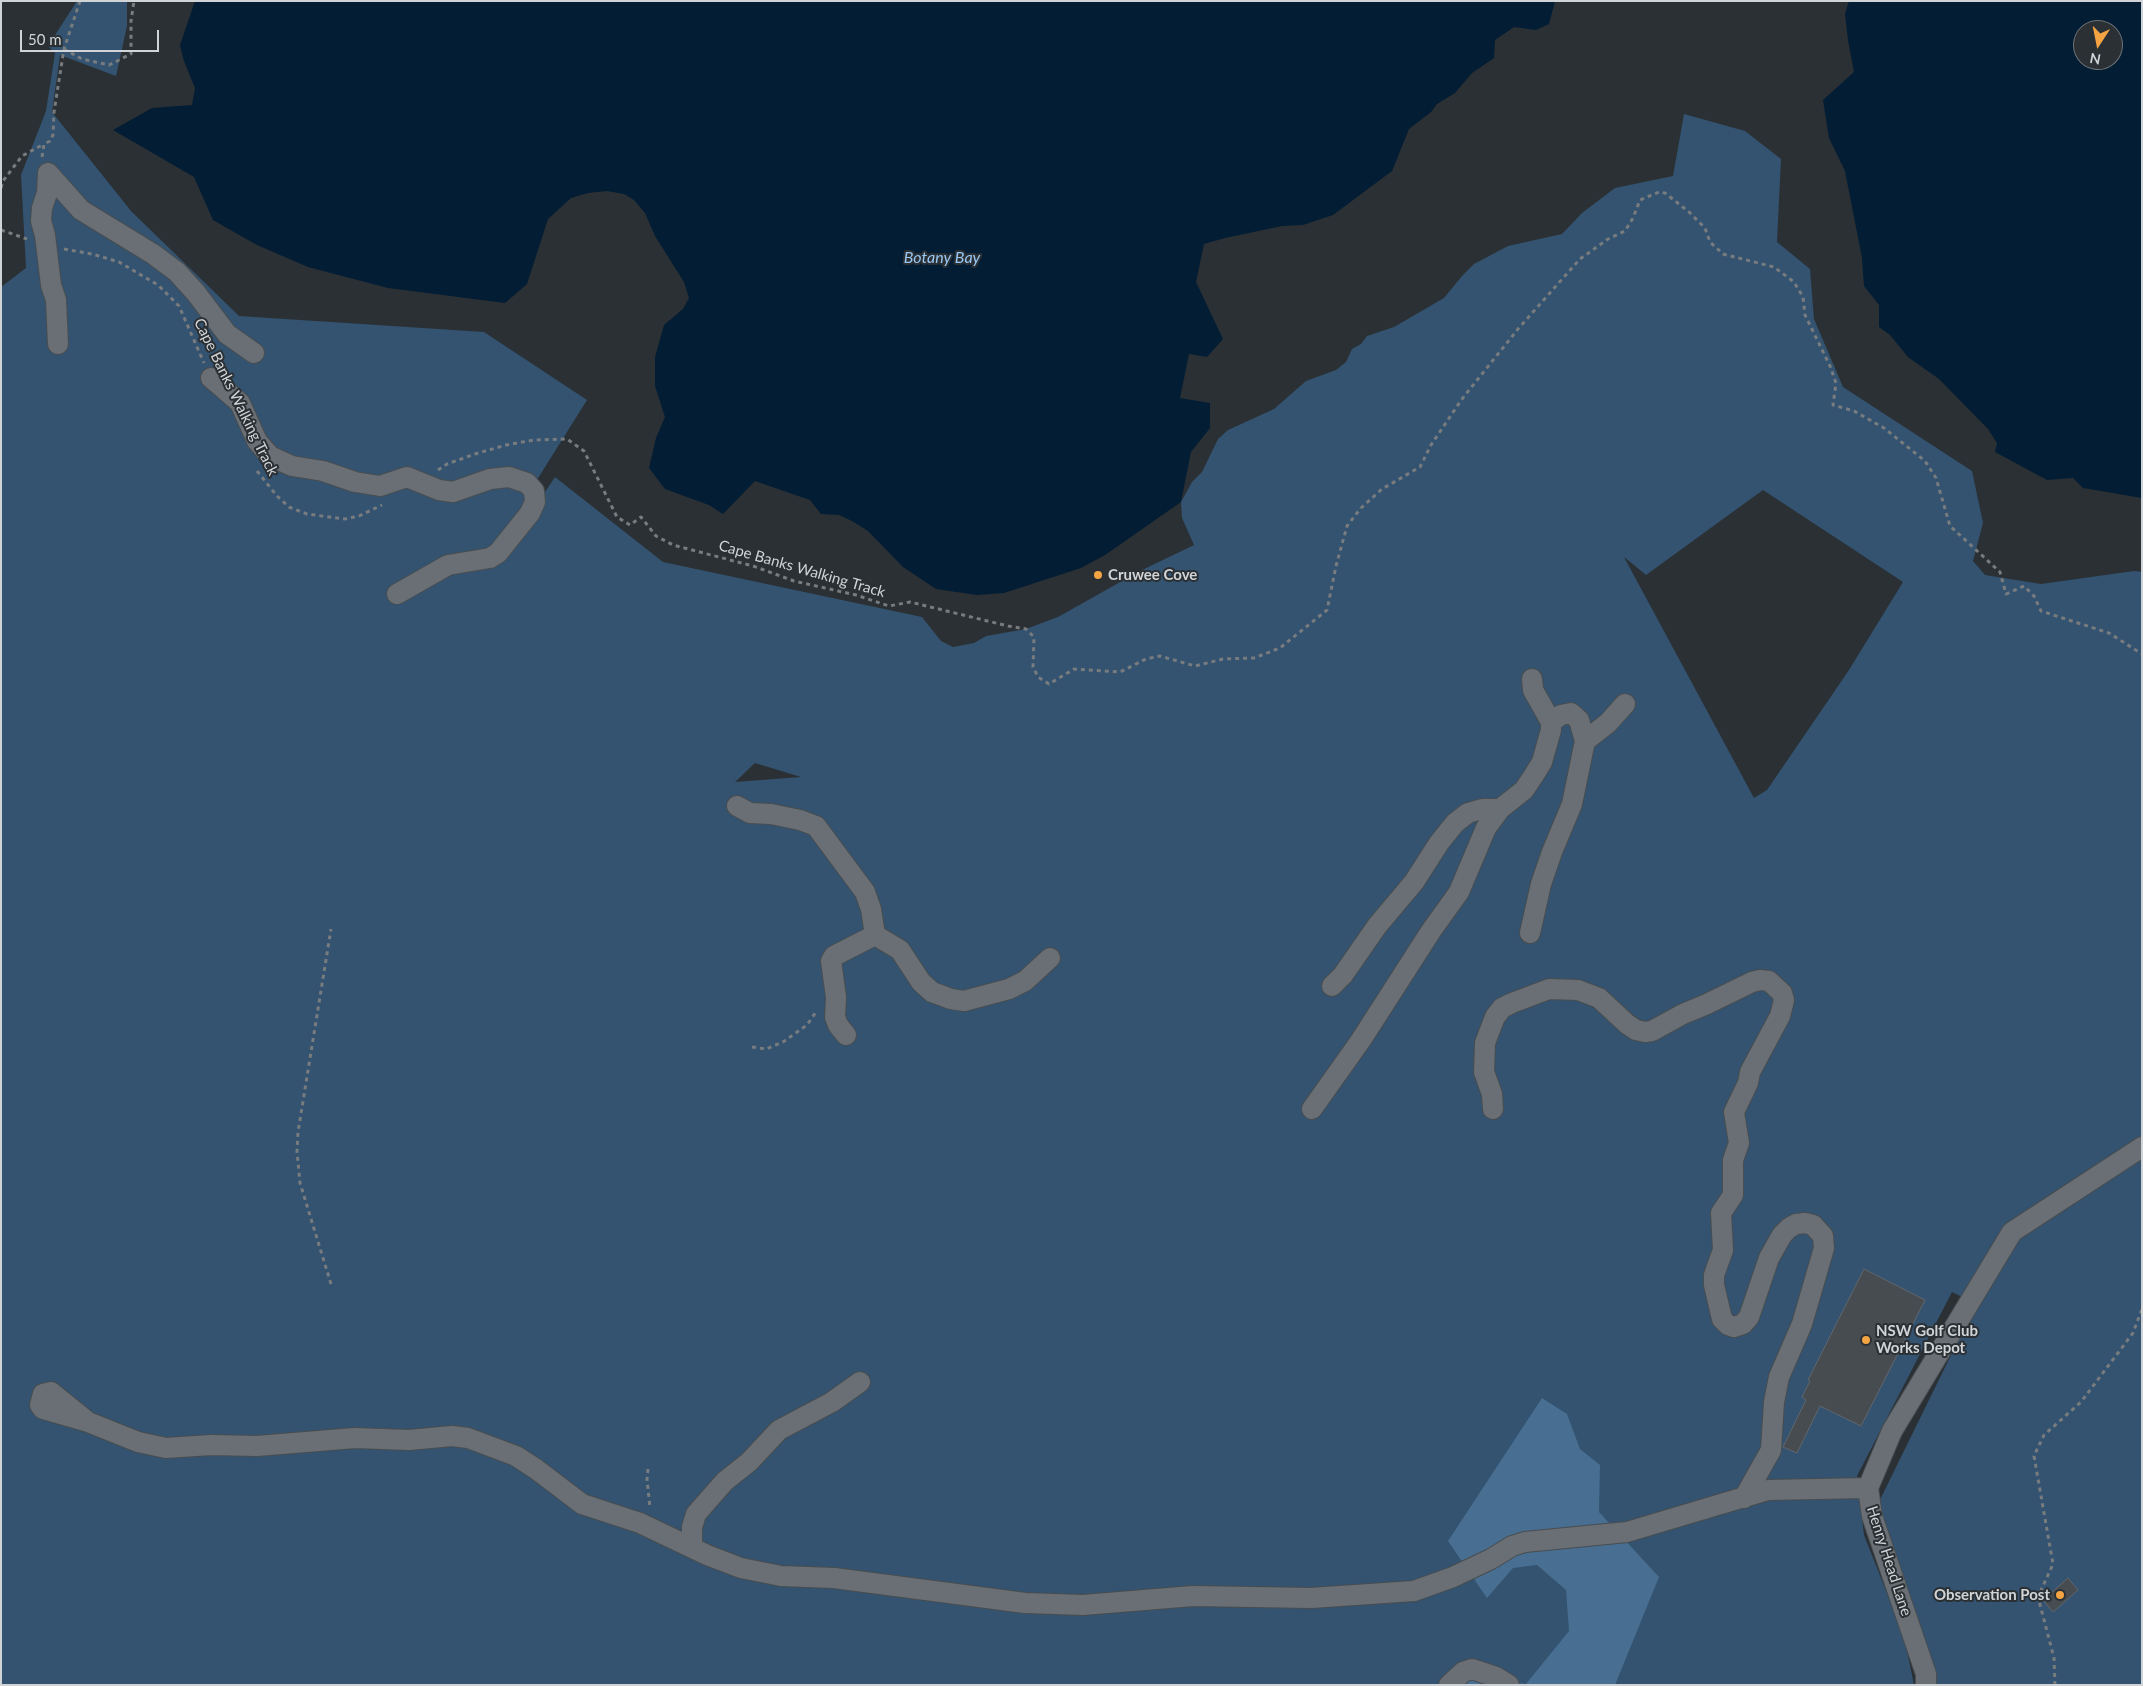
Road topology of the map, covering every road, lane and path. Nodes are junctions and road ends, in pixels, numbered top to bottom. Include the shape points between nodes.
1 (80, 1) edge
2 (134, 1) edge
3 (64, 49) junction
4 (44, 144) junction
5 (42, 150) dead end
6 (1, 188) edge
7 (92, 254) dead end
8 (58, 344) dead end
9 (254, 353) dead end
10 (211, 378) joint
11 (253, 465) dead end
12 (418, 481) junction
13 (385, 504) dead end
14 (397, 594) dead end
15 (2142, 654) edge
16 (1532, 679) dead end
17 (1625, 704) dead end
18 (1551, 722) junction
19 (1586, 741) junction
20 (737, 806) dead end
21 (1500, 809) junction
22 (331, 929) dead end
23 (1530, 933) dead end
24 (875, 935) junction
25 (1050, 958) dead end
26 (1332, 986) dead end
27 (834, 988) junction
28 (846, 1035) dead end
29 (752, 1047) dead end
30 (1312, 1109) dead end
31 (1493, 1109) dead end
32 (2142, 1147) edge
33 (331, 1284) dead end
34 (2142, 1309) edge
35 (860, 1382) dead end
36 (88, 1422) dead end
37 (648, 1469) dead end
38 (1868, 1488) junction
39 (1744, 1498) junction
40 (652, 1528) junction
41 (692, 1548) junction
42 (1449, 1685) edge
43 (1509, 1685) edge
44 (1926, 1685) edge
45 (2055, 1685) edge

1 - 3 path
2 - 3 path via 131,54 109,65 82,59
3 - 4 path via 53,135
4 - 5 path
4 - 6 path via 22,156
7 - 10 path, Cape Banks Walking Track via 140,273 179,306
8 - 9 lane via 56,300 41,221 48,193 48,173 81,210 148,250 177,272 227,334
10 - 12 lane via 240,403 257,442 270,456 292,466 324,471 372,485 380,486 407,477
11 - 13 path, Cape Banks Walking Track via 276,496 289,507 307,514 345,519
12 - 14 lane via 453,492 490,479 509,477 527,483 534,491 535,502 518,530 498,553 490,558 448,565
12 - 15 path, Cape Banks Walking Track via 447,464 506,445 567,439 584,451 617,517 630,525 641,517 656,536 673,545 889,606 910,602 1026,629 1034,637 1033,666 1038,677 1049,684 1074,670 1120,672 1160,656 1194,666 1223,659 1254,658 1280,648 1327,610 1347,526 1382,490 1420,467 1462,399 1518,329 1580,259 1625,231 1640,200 1659,192 1689,212 1705,228 1710,242 1723,254 1774,267 1794,282 1804,297 1805,316 1836,383 1833,405 1854,411 1884,428 1925,461 1936,478 1950,526 2000,572 2006,594 2024,586 2034,596 2041,611 2110,633
16 - 18 lane via 1533,690
17 - 19 lane via 1608,724
18 - 19 lane via 1562,714 1571,713 1580,720
18 - 21 lane via 1542,762 1524,790
19 - 23 lane via 1572,804 1544,876
20 - 24 lane via 750,813 771,814 816,826 865,892
21 - 26 lane via 1468,813 1455,823 1414,882
21 - 30 lane via 1486,828 1459,892
22 - 33 path via 297,1152 300,1183
24 - 25 lane via 900,950 921,982 932,992 964,1001 1009,989 1025,981
24 - 27 lane via 834,956 830,967
27 - 28 lane via 835,1017
27 - 29 path via 807,1025 773,1047
31 - 39 lane via 1492,1094 1484,1072 1485,1043 1495,1016 1512,1003 1549,989 1578,990 1599,998 1627,1024 1645,1032 1752,982 1769,982 1782,992 1784,1000 1780,1016 1750,1072 1734,1112 1739,1143 1733,1160 1733,1195 1721,1213 1723,1250 1714,1275 1722,1319 1734,1327 1750,1317 1769,1258 1789,1228 1796,1224 1813,1225 1823,1236 1824,1248 1802,1324 1779,1378 1771,1450
32 - 38 lane, Henry Head Lane via 2012,1232 1892,1431
34 - 45 path via 2133,1333 2081,1402 2044,1435 2034,1456 2053,1564 2038,1597 2054,1658
35 - 41 lane via 832,1402 779,1430 749,1462 725,1481 696,1514
36 - 40 lane via 138,1442 166,1448 257,1446 355,1438 468,1438 516,1456 582,1504
37 - 40 path
38 - 39 lane via 1768,1490
38 - 44 lane, Henry Head Lane via 1872,1516 1926,1674
39 - 41 lane via 1627,1532 1525,1542 1414,1591 1311,1598 1193,1596 1083,1605 1025,1603 834,1578 781,1576 741,1568
40 - 41 lane
42 - 43 lane via 1463,1672 1472,1669

